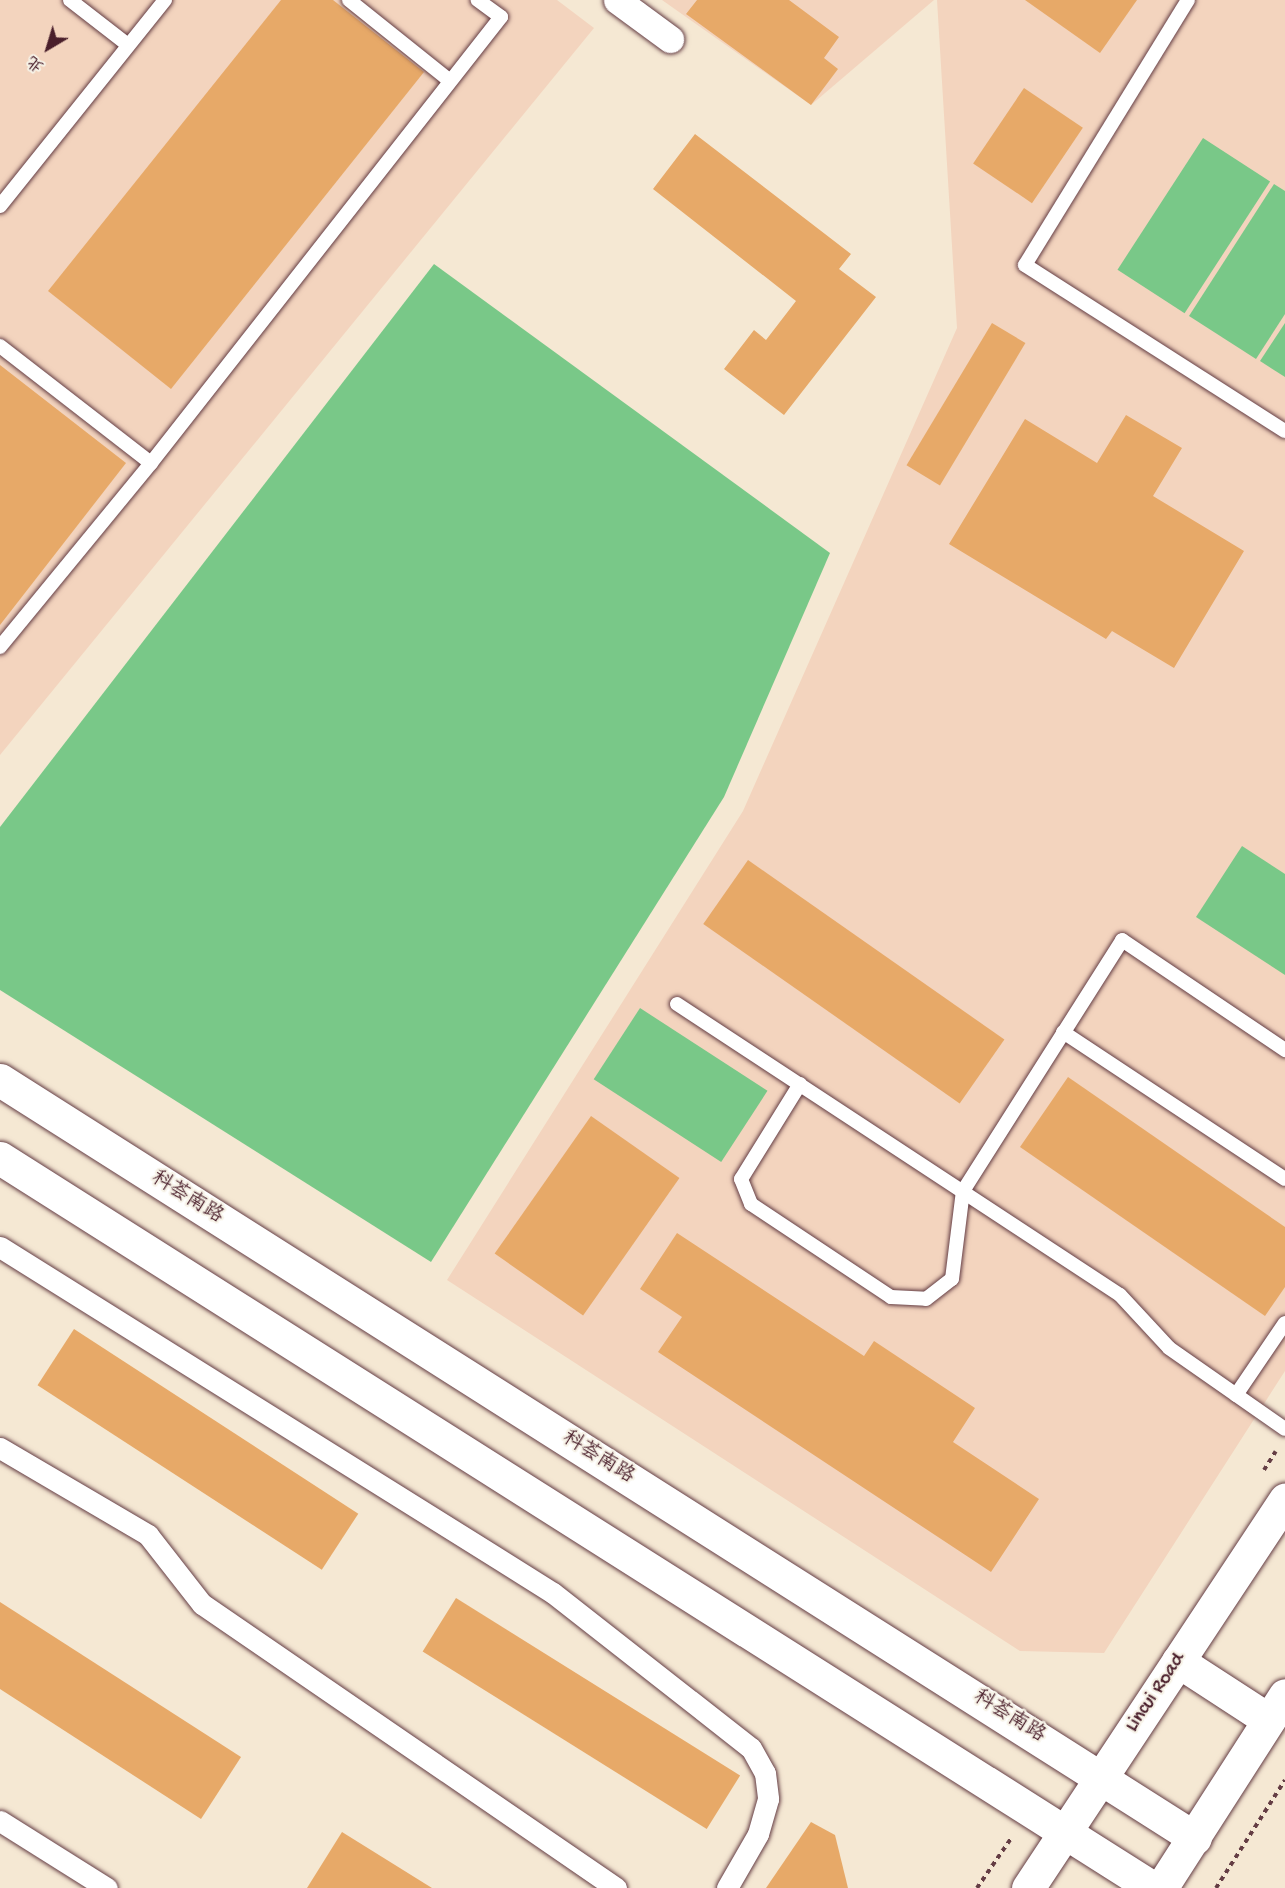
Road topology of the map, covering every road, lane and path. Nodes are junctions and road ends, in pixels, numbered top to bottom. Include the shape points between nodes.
1 (70, 0) edge
2 (165, 0) edge
3 (349, 0) edge
4 (478, 0) edge
5 (617, 0) edge
6 (1188, 0) edge
7 (670, 39) dead end
8 (128, 45) junction
9 (450, 81) junction
10 (0, 206) edge
11 (0, 346) edge
12 (1285, 431) edge
13 (151, 463) junction
14 (0, 647) edge
15 (677, 1004) dead end
16 (1063, 1032) junction
17 (1285, 1050) edge
18 (0, 1080) edge
19 (800, 1084) junction
20 (0, 1158) edge
21 (1285, 1179) edge
22 (963, 1191) junction
23 (0, 1247) edge
24 (1285, 1323) edge
25 (1236, 1395) junction
26 (1285, 1429) edge
27 (0, 1448) edge
28 (1285, 1499) edge
29 (1178, 1661) junction
30 (1277, 1708) edge
31 (1102, 1776) junction
32 (1285, 1780) edge
33 (0, 1821) edge
34 (1066, 1829) junction
35 (1195, 1838) junction
36 (107, 1888) edge
37 (615, 1888) edge
38 (728, 1888) edge
39 (1028, 1888) edge
40 (1153, 1888) edge
41 (1161, 1888) edge
42 (1216, 1888) edge

1 - 8 lane
2 - 8 lane
3 - 9 lane
4 - 9 lane via 501,18
5 - 7 street
6 - 12 lane via 1025,265
8 - 10 lane
9 - 13 lane
11 - 13 lane
13 - 14 lane
15 - 19 lane
16 - 17 lane via 1122,940
16 - 21 lane
16 - 22 lane
18 - 31 street, 科荟南路
19 - 22 lane
19 - 22 lane via 741,1179 752,1204 891,1297 926,1299 952,1279
20 - 34 street
22 - 25 lane via 1120,1295 1169,1348
23 - 38 street via 553,1593 751,1748 765,1773 768,1799 758,1834
24 - 25 lane
25 - 26 lane
27 - 37 street via 148,1535 202,1604
28 - 29 street, Lincui Road
29 - 30 street
29 - 31 street, Lincui Road
30 - 35 street
31 - 34 street, Lincui Road
31 - 35 street, 科荟南路
32 - 42 path
33 - 36 street
34 - 39 street, Lincui Road
34 - 40 street
35 - 41 street

